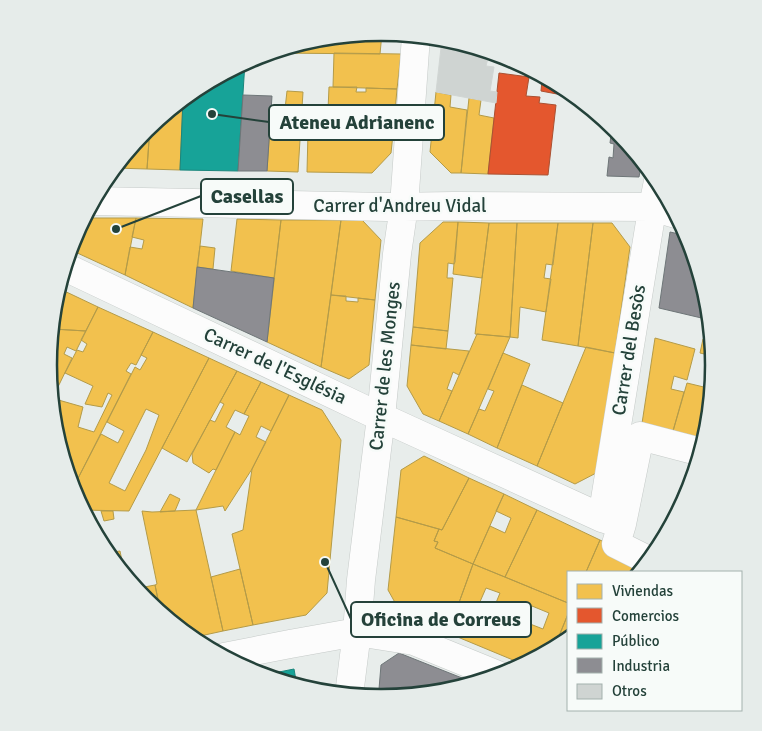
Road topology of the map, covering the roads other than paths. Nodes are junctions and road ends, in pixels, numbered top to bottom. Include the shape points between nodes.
1 (415, 43) edge
2 (101, 201) edge
3 (404, 206) junction
4 (664, 211) edge
5 (71, 270) edge
6 (381, 417) junction
7 (694, 450) edge
8 (612, 521) junction
9 (642, 557) edge
10 (357, 632) junction
11 (236, 655) edge
12 (489, 672) edge
13 (350, 688) edge

1 - 3 street, Carrer de les Monges
2 - 3 street, Carrer d'Andreu Vidal
3 - 4 street, Carrer d'Andreu Vidal
3 - 6 street, Carrer de les Monges
4 - 8 street, Carrer del Besòs
5 - 6 street, Carrer de l'Església
6 - 8 street, Carrer de l'Església
6 - 10 street, Carrer de les Monges via 360,580
7 - 8 street via 640,436
8 - 9 street via 616,544
10 - 11 street
10 - 12 street via 414,642
10 - 13 street, Carrer de les Monges

